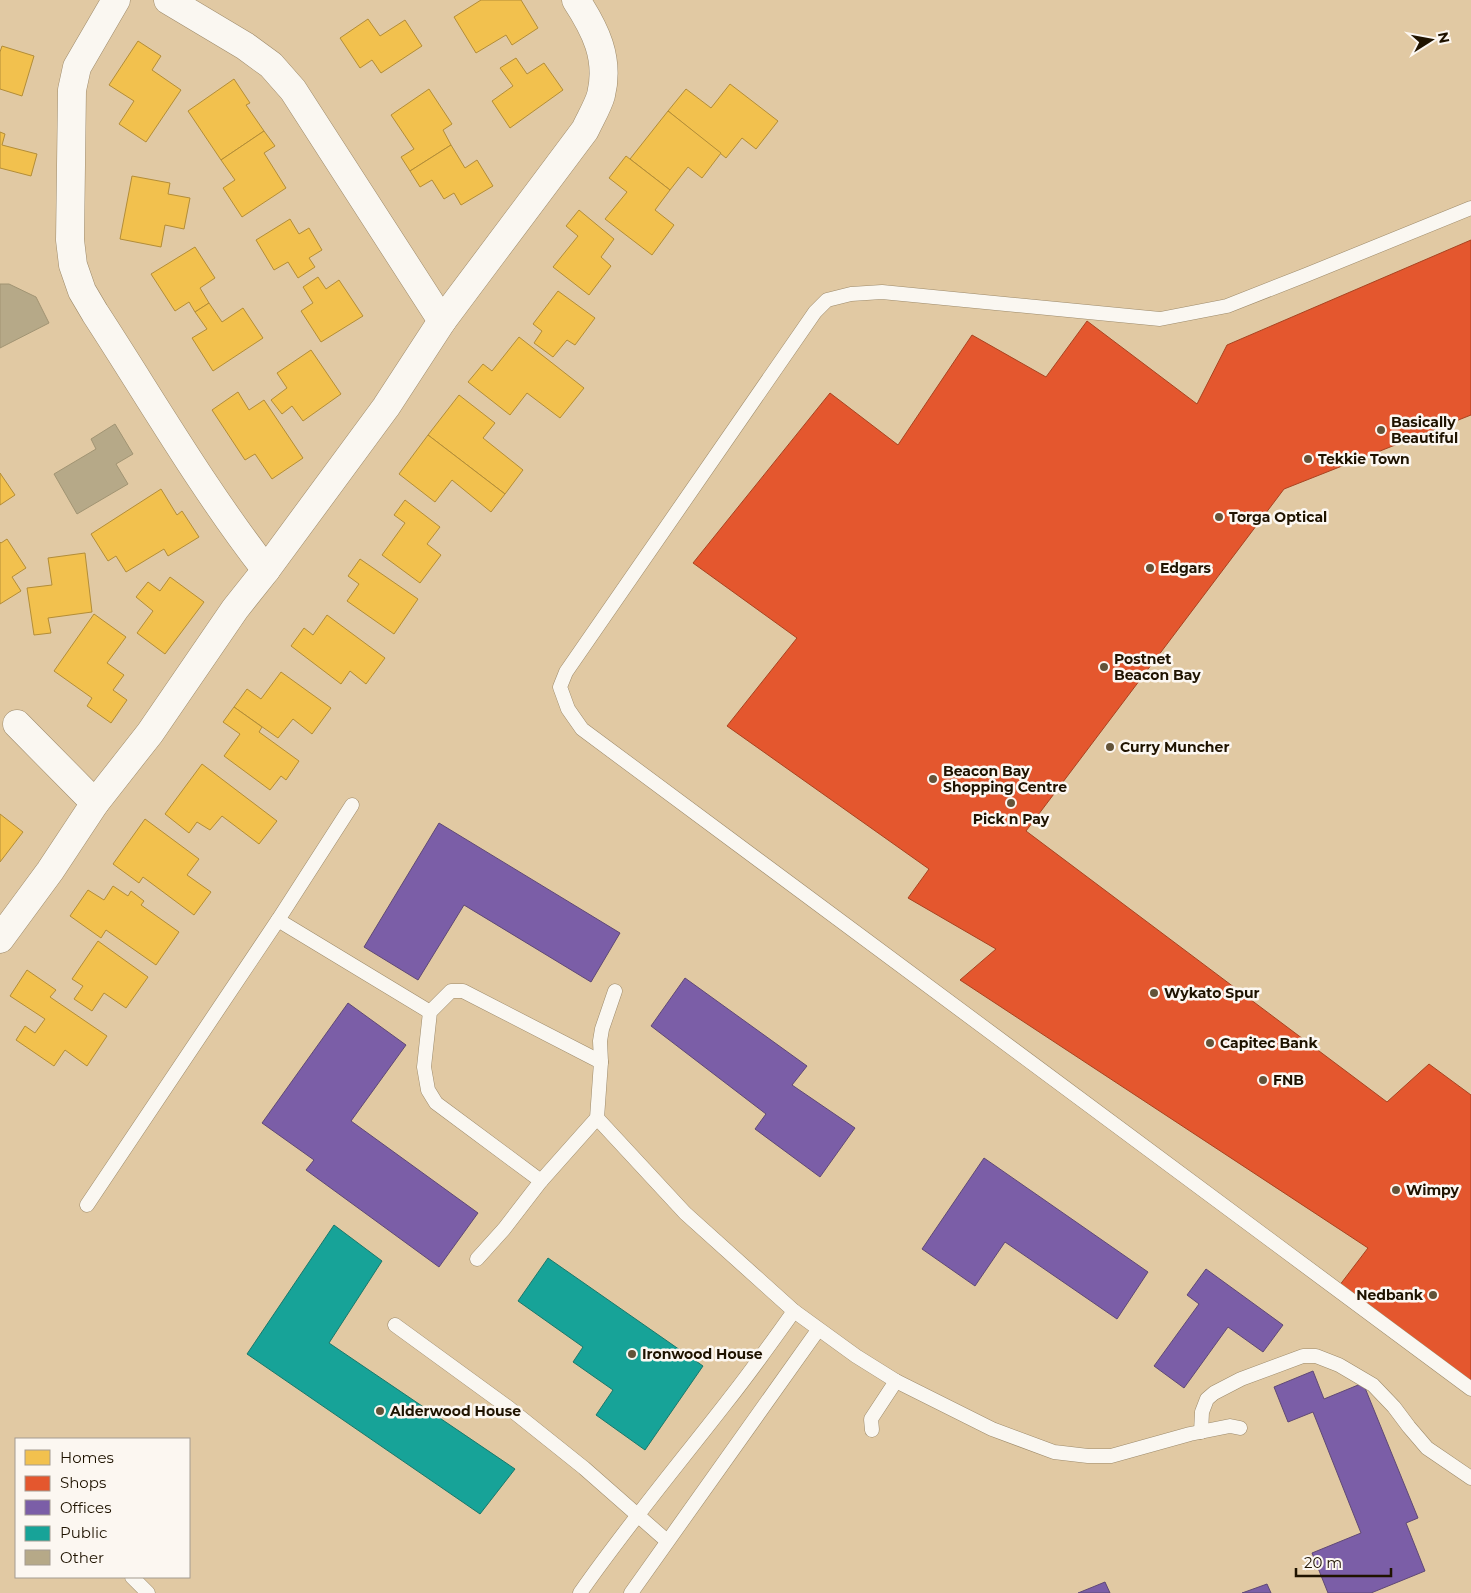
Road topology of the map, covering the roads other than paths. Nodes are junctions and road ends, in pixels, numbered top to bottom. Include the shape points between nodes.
1 (116, 0) edge
2 (168, 0) edge
3 (576, 0) edge
4 (1471, 208) edge
5 (442, 321) junction
6 (266, 570) junction
7 (17, 724) dead end
8 (95, 802) junction
9 (352, 805) dead end
10 (278, 920) junction
11 (0, 939) edge
12 (615, 991) dead end
13 (430, 1012) junction
14 (601, 1062) junction
15 (597, 1118) junction
16 (541, 1181) junction
17 (87, 1205) dead end
18 (476, 1259) dead end
19 (794, 1311) junction
20 (395, 1325) dead end
21 (818, 1330) junction
22 (896, 1381) junction
23 (1471, 1390) edge
24 (1240, 1428) dead end
25 (872, 1430) dead end
26 (1201, 1432) junction
27 (1471, 1478) edge
28 (637, 1516) junction
29 (667, 1541) junction
30 (133, 1578) edge
31 (148, 1593) edge
32 (580, 1593) edge
33 (631, 1593) edge

1 - 6 street via 77,67 72,90 70,240 73,265 82,291 95,312 206,487
2 - 5 street via 271,64 293,90
3 - 5 street via 599,40 604,64 601,95 585,130
4 - 23 lane via 1227,306 1160,319 882,292 827,300 815,312 566,672 560,687 568,709 582,729
5 - 6 street via 386,407
6 - 8 street via 150,732
7 - 8 street
8 - 11 street
9 - 10 lane
10 - 13 lane
10 - 17 lane
12 - 14 lane via 602,1028
13 - 14 lane via 451,991 463,991
13 - 16 lane via 424,1067 428,1090 436,1103
14 - 15 lane
15 - 16 lane
15 - 19 lane via 685,1214
16 - 18 lane
19 - 21 lane
19 - 28 lane
20 - 28 lane via 509,1408 584,1468
21 - 22 lane
21 - 29 lane
22 - 25 lane via 871,1419
22 - 26 lane via 992,1429 1054,1452 1111,1456
24 - 26 lane via 1230,1426
26 - 27 lane via 1202,1412 1207,1399 1214,1393 1241,1379 1303,1356 1316,1356 1373,1385 1427,1448
28 - 29 lane
28 - 32 lane
29 - 33 lane
30 - 31 lane

